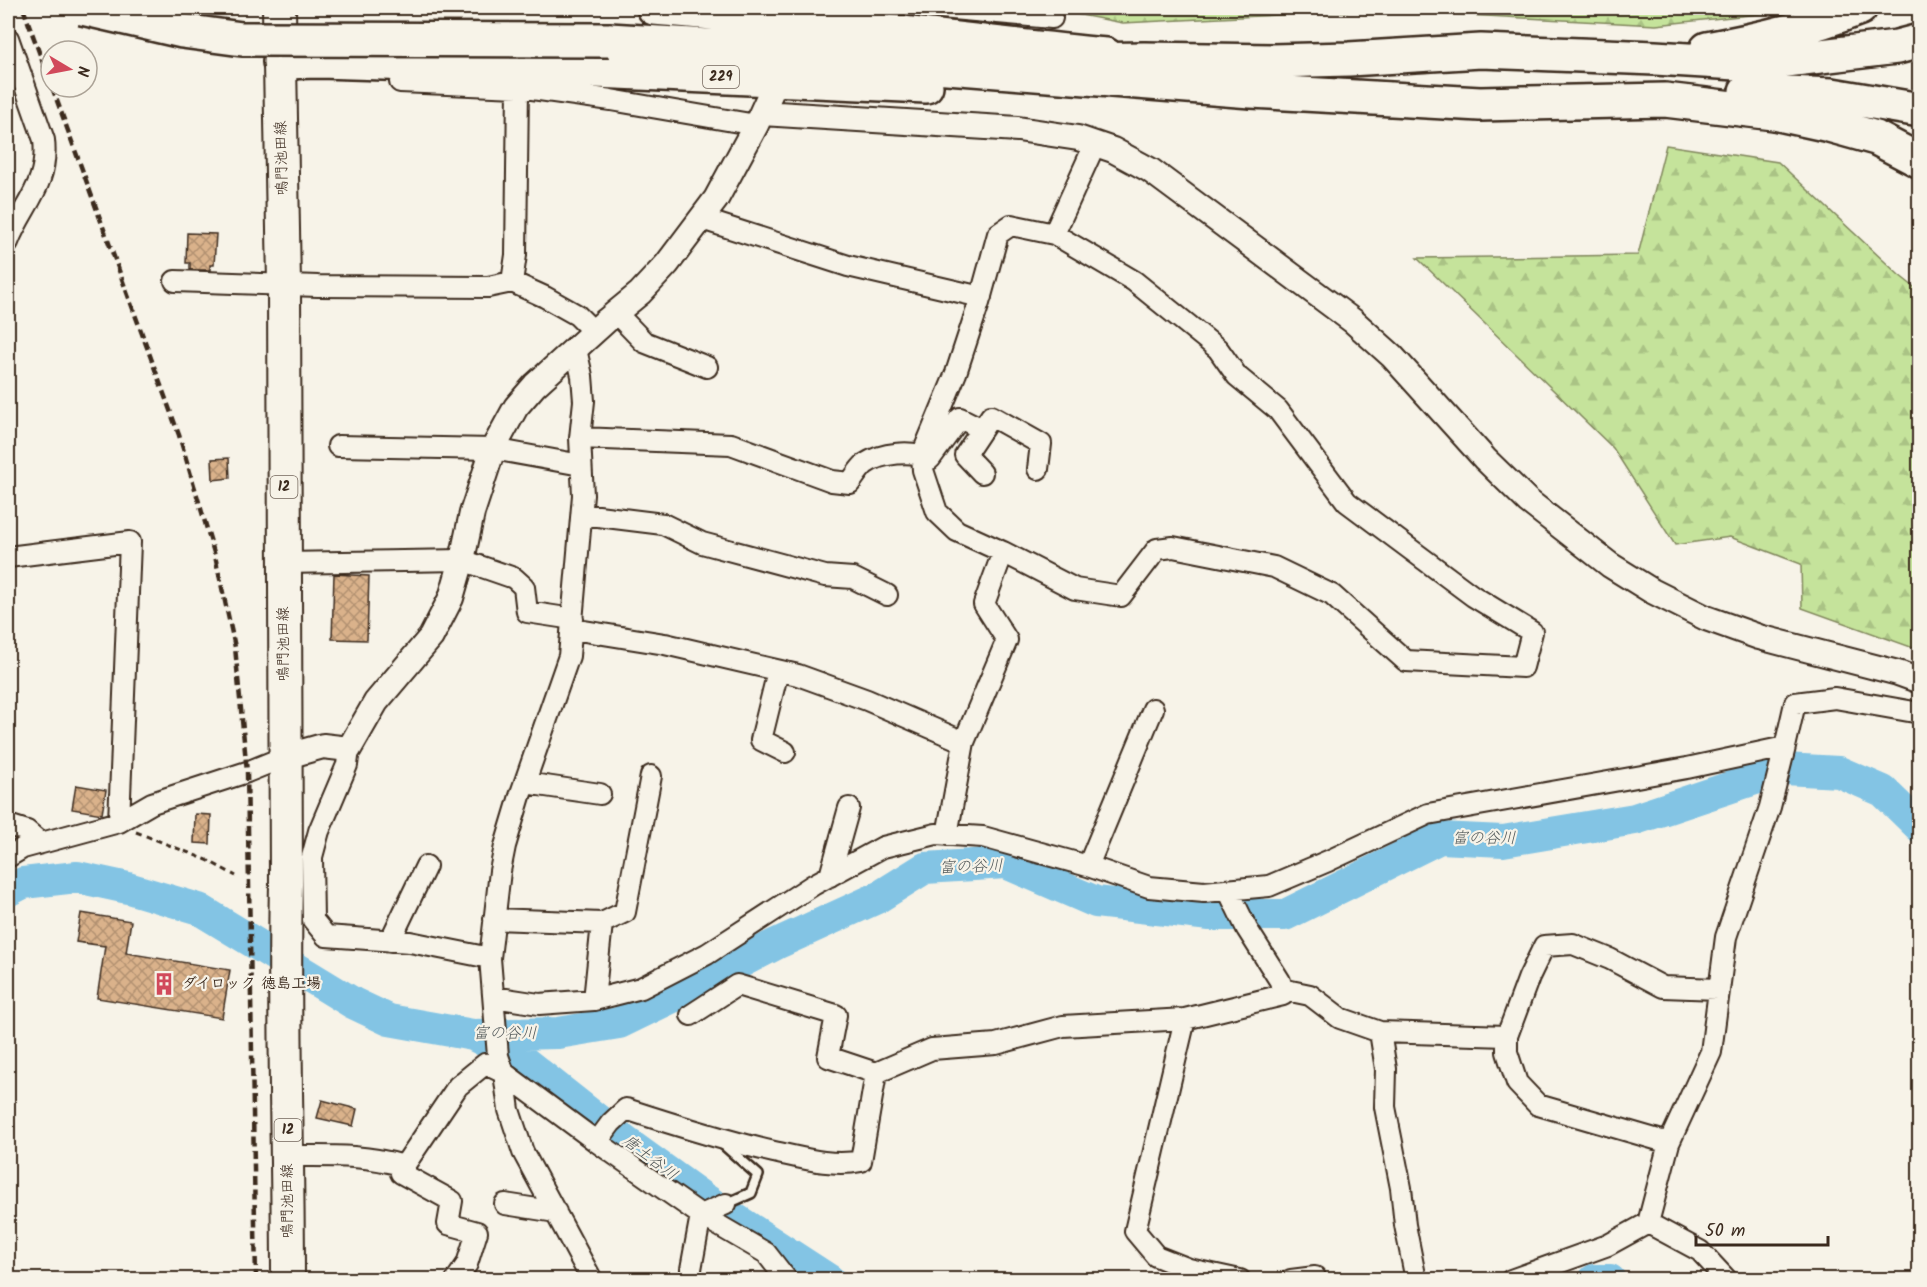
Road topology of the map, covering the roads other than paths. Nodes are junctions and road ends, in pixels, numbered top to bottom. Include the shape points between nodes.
1 (82, 8) edge
2 (155, 8) edge
3 (279, 8) edge
4 (654, 8) edge
5 (940, 8) edge
6 (1860, 8) edge
7 (1052, 18) dead end
8 (610, 32) junction
9 (8, 38) edge
10 (1920, 41) edge
11 (1655, 58) junction
12 (280, 62) junction
13 (1153, 72) junction
14 (400, 82) dead end
15 (518, 87) junction
16 (772, 90) dead end
17 (1665, 100) junction
18 (1920, 110) edge
19 (759, 119) junction
20 (1095, 144) junction
21 (1920, 161) edge
22 (702, 219) junction
23 (1054, 234) junction
24 (8, 242) edge
25 (175, 281) dead end
26 (512, 282) junction
27 (284, 284) junction
28 (981, 297) junction
29 (616, 313) junction
30 (594, 332) junction
31 (576, 349) junction
32 (707, 367) dead end
33 (982, 429) junction
34 (580, 438) junction
35 (338, 446) dead end
36 (493, 448) junction
37 (922, 454) junction
38 (581, 465) junction
39 (1038, 469) dead end
40 (982, 472) dead end
41 (582, 514) junction
42 (1003, 552) junction
43 (8, 557) edge
44 (462, 560) junction
45 (284, 563) junction
46 (887, 595) dead end
47 (573, 624) junction
48 (778, 671) junction
49 (1920, 681) edge
50 (1153, 709) dead end
51 (1920, 713) edge
52 (964, 742) junction
53 (1784, 747) junction
54 (349, 749) junction
55 (785, 752) dead end
56 (284, 757) junction
57 (651, 776) dead end
58 (525, 783) junction
59 (600, 794) dead end
60 (849, 808) dead end
61 (119, 822) junction
62 (8, 825) edge
63 (947, 835) junction
64 (40, 843) junction
65 (8, 857) edge
66 (426, 866) dead end
67 (1088, 866) junction
68 (830, 876) junction
69 (1228, 891) junction
70 (494, 919) junction
71 (602, 923) junction
72 (390, 940) junction
73 (490, 958) junction
74 (1281, 988) junction
75 (1718, 989) junction
76 (594, 999) junction
77 (494, 1000) junction
78 (691, 1015) dead end
79 (1185, 1019) junction
80 (1380, 1032) junction
81 (1508, 1036) junction
82 (501, 1065) junction
83 (876, 1073) junction
84 (603, 1134) junction
85 (714, 1137) junction
86 (1669, 1143) junction
87 (288, 1156) junction
88 (404, 1166) junction
89 (505, 1204) dead end
90 (712, 1210) junction
91 (556, 1212) junction
92 (1648, 1223) junction
93 (1189, 1274) edge
94 (1315, 1277) dead end
95 (288, 1280) edge
96 (456, 1280) edge
97 (592, 1280) edge
98 (692, 1280) edge
99 (787, 1280) edge
100 (1240, 1280) edge
101 (1291, 1280) edge
102 (1416, 1280) edge
103 (1511, 1280) edge
104 (1726, 1280) edge

1 - 8 highway, bridge via 182,32 242,39
2 - 8 highway via 243,22
3 - 12 main road, 鳴門池田線 / 12
4 - 13 highway
5 - 7 street
6 - 11 highway via 1757,40
8 - 13 highway
9 - 24 street via 45,152 38,189 16,221
10 - 11 highway via 1753,64
11 - 13 highway via 1481,51
12 - 13 highway, 229 via 508,67 1007,88
12 - 27 main road, 鳴門池田線 / 12
13 - 17 highway via 1480,104
14 - 15 street
15 - 19 street
15 - 26 street via 516,255
16 - 19 street
17 - 18 highway via 1731,91 1776,92 1832,95
17 - 21 highway via 1763,111 1829,125 1876,138
19 - 20 street via 1018,129
19 - 22 street
20 - 23 street
20 - 49 street via 1150,170 1353,321 1392,356 1528,501 1610,565 1706,618 1759,637
22 - 28 street via 848,266
22 - 29 street via 640,293
23 - 28 street via 1011,225 998,234
23 - 42 street via 1134,281 1218,349 1237,376 1278,410 1347,502 1473,596 1533,632 1523,667 1406,661 1332,595 1274,567 1173,547 1157,549 1120,596 1075,589
25 - 27 street
26 - 27 street via 488,287
26 - 30 street via 577,315
27 - 45 main road, 鳴門池田線 / 12
28 - 37 street via 956,373
29 - 30 street
29 - 32 street via 644,342
30 - 31 street
31 - 34 street via 584,401
31 - 36 street via 516,407
33 - 37 street via 960,418 930,459
33 - 39 street via 991,416 1041,444
33 - 40 street via 965,455
34 - 37 street via 731,444 832,482 850,483 864,465 887,455
34 - 38 street
35 - 36 street
36 - 38 street
36 - 44 street
37 - 42 street via 923,470 937,512 957,531
38 - 41 street
41 - 46 street via 663,524 702,543 825,576 853,578
41 - 47 street
42 - 52 street via 984,604 1007,640
43 - 61 street via 130,542
44 - 45 street
44 - 47 street via 514,578 524,587 527,612
44 - 54 street via 451,598 431,637 376,702
45 - 56 main road, 鳴門池田線 / 12
47 - 48 street
47 - 58 street via 569,656
48 - 52 street via 867,700
48 - 55 street via 761,740
50 - 67 street
51 - 53 street via 1834,698 1795,704
52 - 63 street
53 - 69 street via 1428,814 1269,886
53 - 75 street via 1770,807 1726,937
54 - 56 street via 322,746
54 - 72 street via 347,765 312,857 313,920 326,936
56 - 61 street via 152,803
56 - 87 main road, 鳴門池田線 / 12
57 - 71 street via 625,912
58 - 59 street
58 - 70 street via 501,863
60 - 68 street
61 - 64 street
62 - 64 street via 27,831
63 - 67 street via 983,837
63 - 68 street via 936,834 883,847
64 - 65 street
66 - 72 street
67 - 69 street via 1149,887
68 - 76 street via 707,954 640,988
69 - 74 street
70 - 71 street
70 - 73 street
71 - 76 street
72 - 73 street
73 - 77 street
74 - 79 street via 1283,995
74 - 80 street via 1311,995 1340,1018
75 - 81 street via 1663,987 1573,944 1544,946
75 - 86 street via 1711,1052
76 - 77 street via 539,1004
77 - 82 street
78 - 83 street via 737,985 825,1011 836,1015 828,1057
79 - 83 street via 1063,1026 996,1044 932,1049
79 - 93 street via 1135,1231 1156,1256
80 - 81 street
80 - 102 street via 1386,1069 1386,1107
81 - 86 street via 1507,1052 1517,1083 1538,1105
82 - 84 street
82 - 88 street via 485,1064 459,1086
82 - 91 street via 509,1110 524,1152
83 - 85 street via 861,1161 846,1164 801,1158
84 - 85 street via 626,1109
84 - 90 street
85 - 90 lane via 758,1175 751,1192
86 - 92 street
87 - 88 street via 356,1156
87 - 95 main road, 鳴門池田線 / 12
88 - 96 street via 401,1173 452,1201 448,1224 477,1232 467,1264
89 - 91 street
90 - 98 street via 691,1269
90 - 99 street via 766,1253
91 - 97 street
92 - 103 street via 1608,1245
92 - 104 street via 1700,1251
93 - 100 street
94 - 101 street

